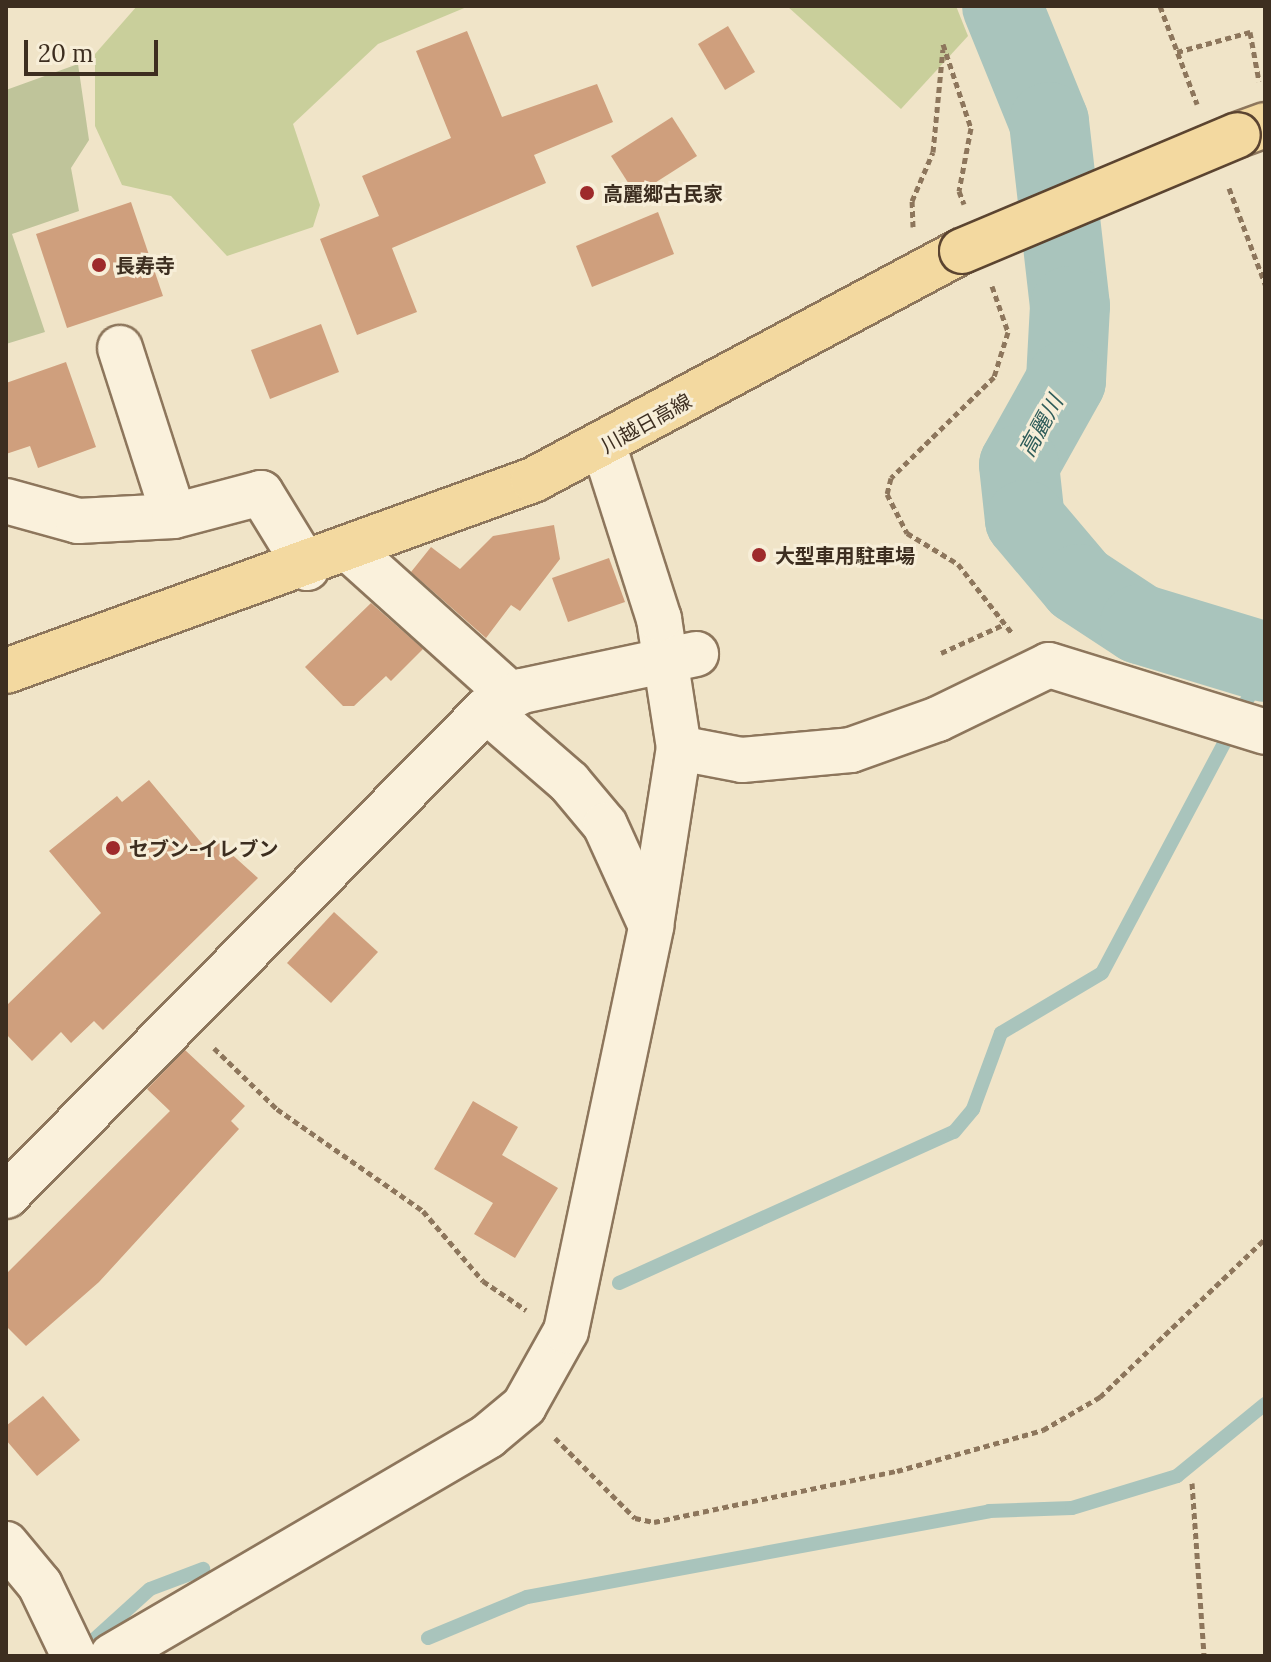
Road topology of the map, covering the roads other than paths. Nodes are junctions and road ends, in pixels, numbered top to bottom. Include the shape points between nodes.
1 (1252, 130) edge
2 (120, 348) dead end
3 (604, 447) junction
4 (6, 501) edge
5 (174, 516) junction
6 (351, 551) junction
7 (307, 568) junction
8 (682, 656) junction
9 (6, 671) edge
10 (498, 702) junction
11 (1265, 732) edge
12 (679, 748) junction
13 (651, 926) junction
14 (6, 1196) edge
15 (6, 1544) edge
16 (74, 1656) edge
17 (112, 1656) edge

1 - 3 main road, 川越日高線, bridge via 918,274
2 - 5 street
3 - 6 main road, 川越日高線
3 - 8 street
4 - 5 street via 78,521
5 - 7 street via 261,493
6 - 7 main road, 川越日高線
6 - 10 street
7 - 9 main road, 川越日高線
8 - 10 street
8 - 12 street
10 - 13 street via 605,825
10 - 14 street
11 - 12 street via 1076,669 1036,666 938,719 851,750 742,760
12 - 13 street
13 - 17 street via 566,1331 524,1406 432,1476
15 - 16 street via 40,1585

